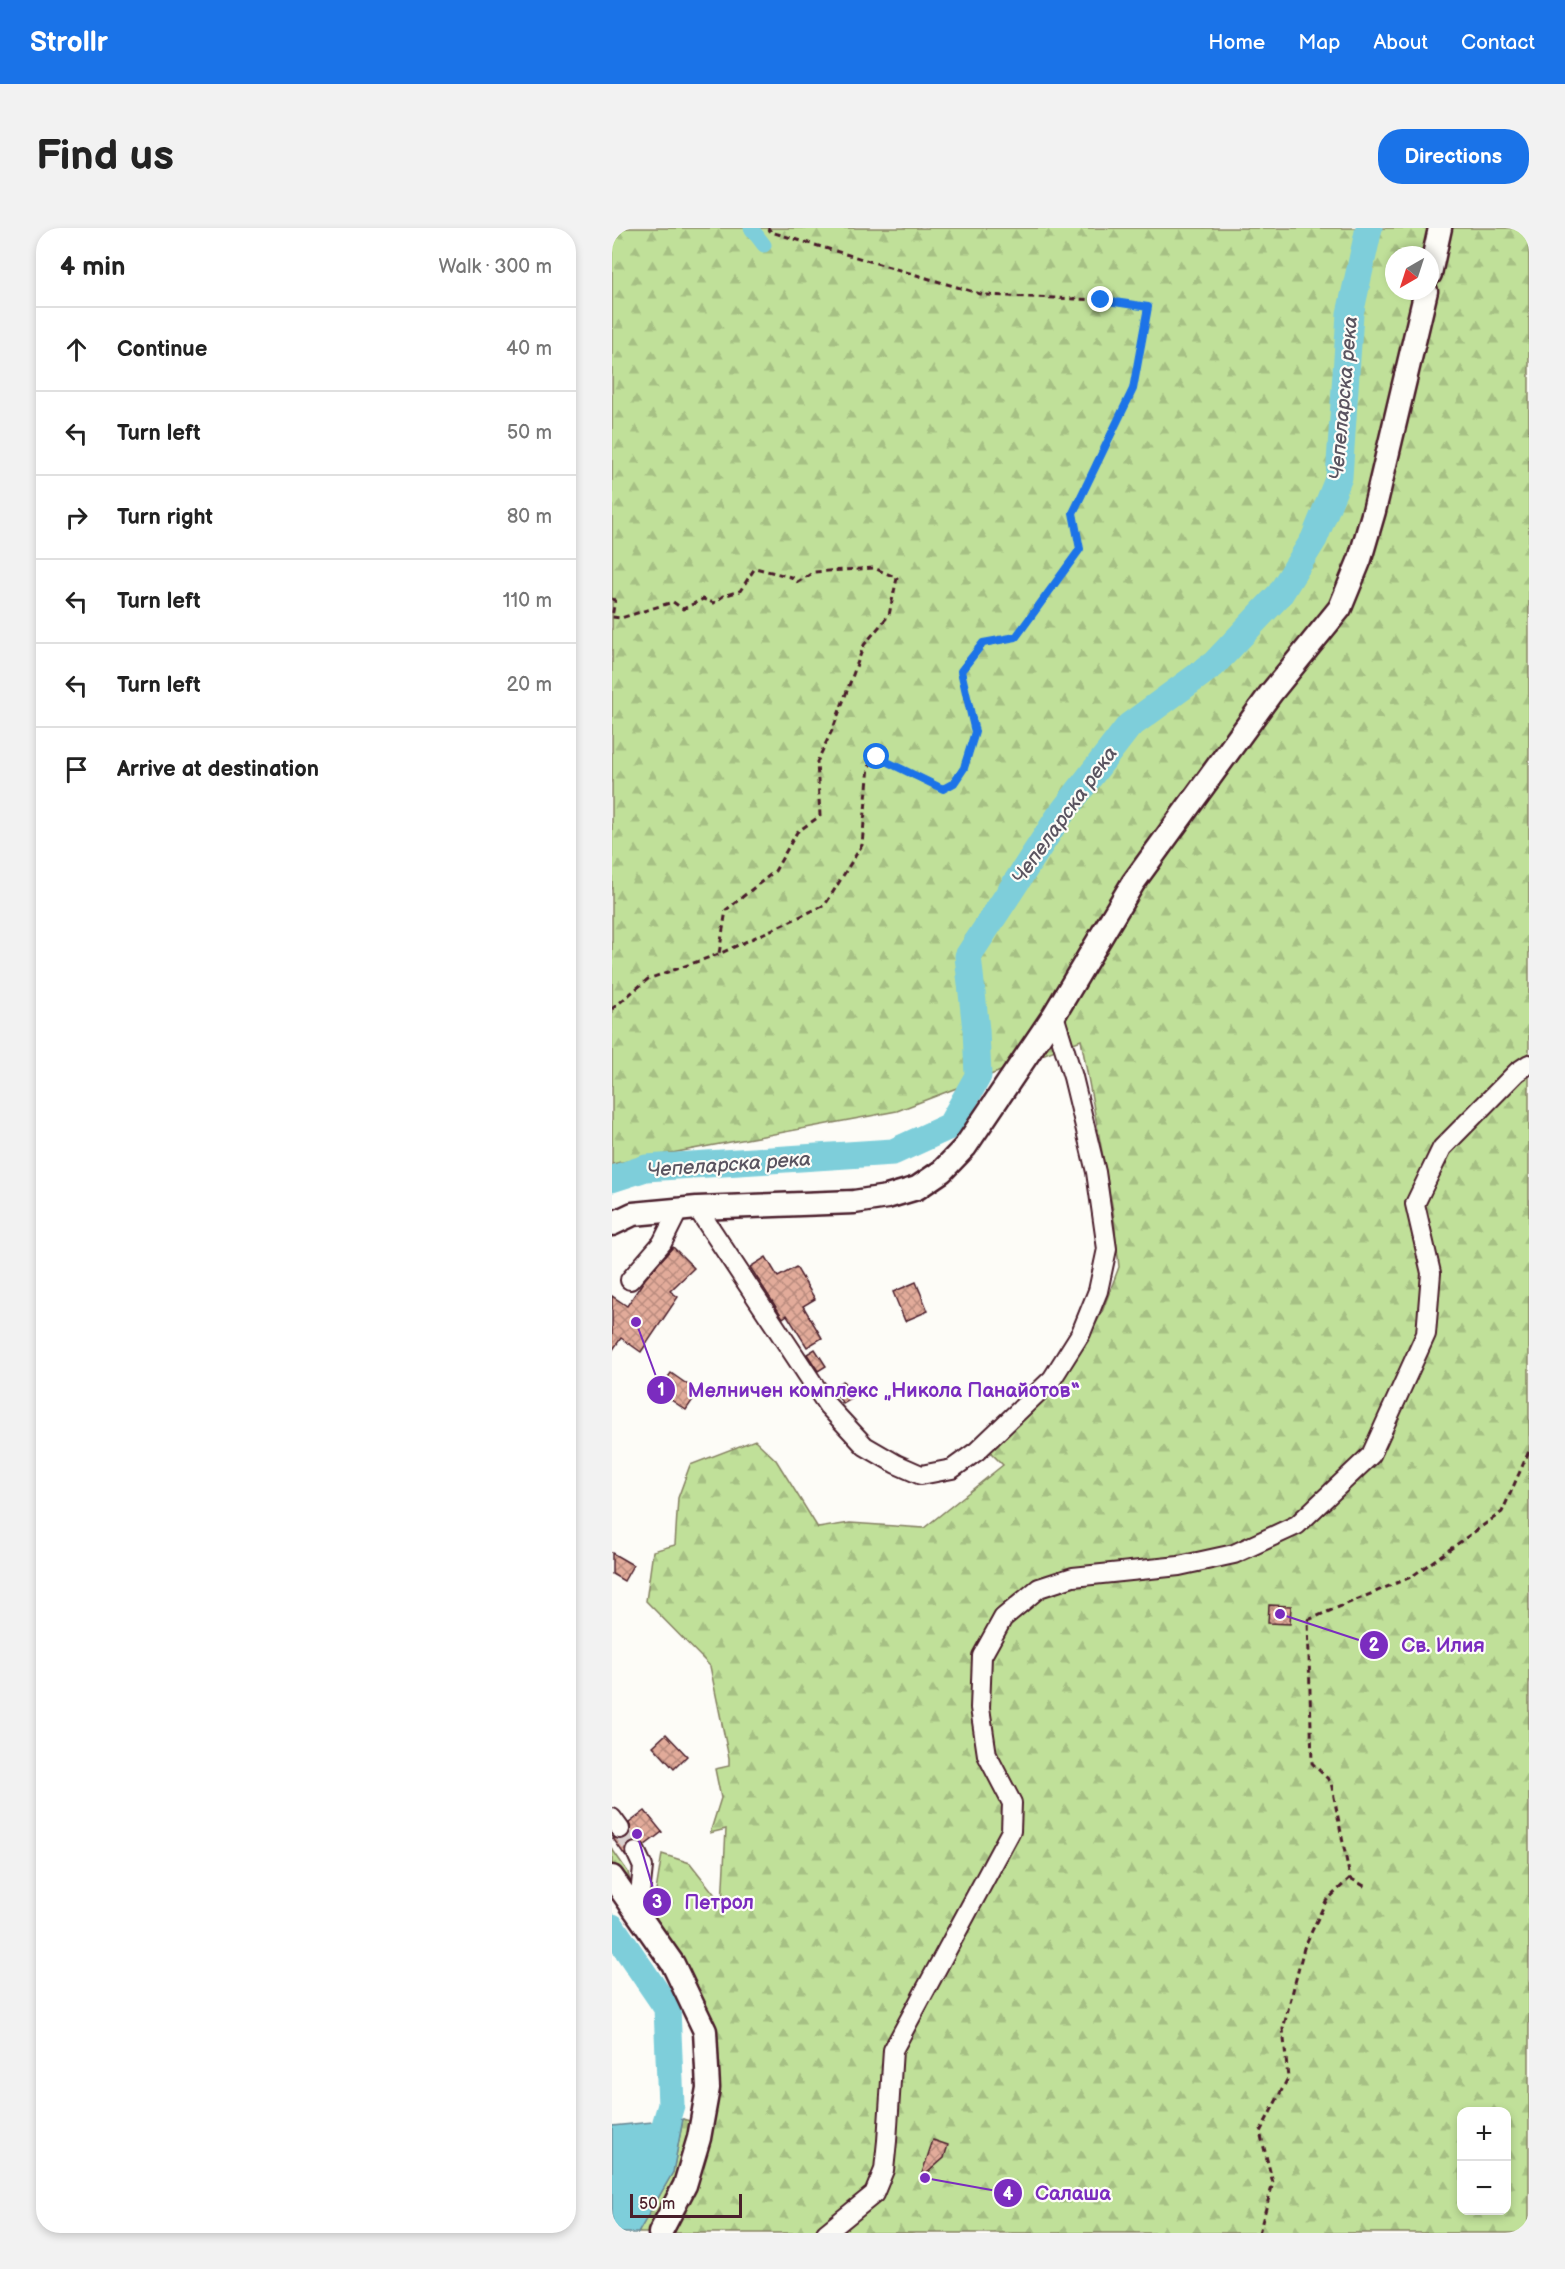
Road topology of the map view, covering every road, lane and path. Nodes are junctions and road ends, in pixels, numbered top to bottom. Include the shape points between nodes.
1 (768, 228) edge
2 (1440, 228) edge
3 (1436, 246) edge
4 (1424, 300) edge
5 (612, 599) edge
6 (719, 954) junction
7 (612, 1010) edge
8 (1054, 1015) junction
9 (1529, 1064) edge
10 (688, 1208) junction
11 (612, 1224) edge
12 (630, 1280) dead end
13 (1529, 1451) edge
14 (636, 1852) tunnel mouth
15 (612, 1877) edge
16 (1350, 1878) junction
17 (1366, 1887) dead end
18 (638, 1912) junction
19 (660, 2233) edge
20 (826, 2233) edge
21 (1259, 2233) edge

1 - 6 path via 984,295 1101,300 1148,307 1133,389 1073,513 1080,549 1016,637 983,643 961,671 975,732 964,768 954,783 943,789 877,757 868,766 862,845 825,905
2 - 3 main road
4 - 8 main road via 1374,511 1340,608 1271,693 1133,883
5 - 6 path via 612,617 621,618 673,602 683,609 703,599 714,603 740,591 755,568 798,582 814,572 874,568 897,578 889,615 864,645 817,762 820,816 797,832 775,872 726,910
6 - 7 path via 648,979
8 - 10 main road via 965,1147 942,1171 916,1188 854,1202
8 - 10 street via 1096,1172 1107,1249 1098,1291 1081,1333 1052,1379 977,1451 952,1469 921,1474 865,1446 828,1406
9 - 20 street via 1442,1148 1415,1204 1431,1274 1426,1334 1371,1455 1297,1525 1234,1554 1179,1566 1073,1577 1039,1588 1003,1618 982,1656 980,1708 987,1755 1012,1803 1011,1831 893,2050 884,2170 874,2194
10 - 11 main road via 633,1214
10 - 12 street
13 - 16 path via 1502,1512 1411,1577 1308,1620 1312,1762 1331,1782
14 - 18 street via 643,1867
15 - 18 main road
16 - 17 path
16 - 21 path via 1326,1901 1304,1948 1295,1982 1283,2029 1288,2078 1260,2132 1273,2183
18 - 19 main road via 673,1964 705,2031 708,2088 699,2138 685,2184

